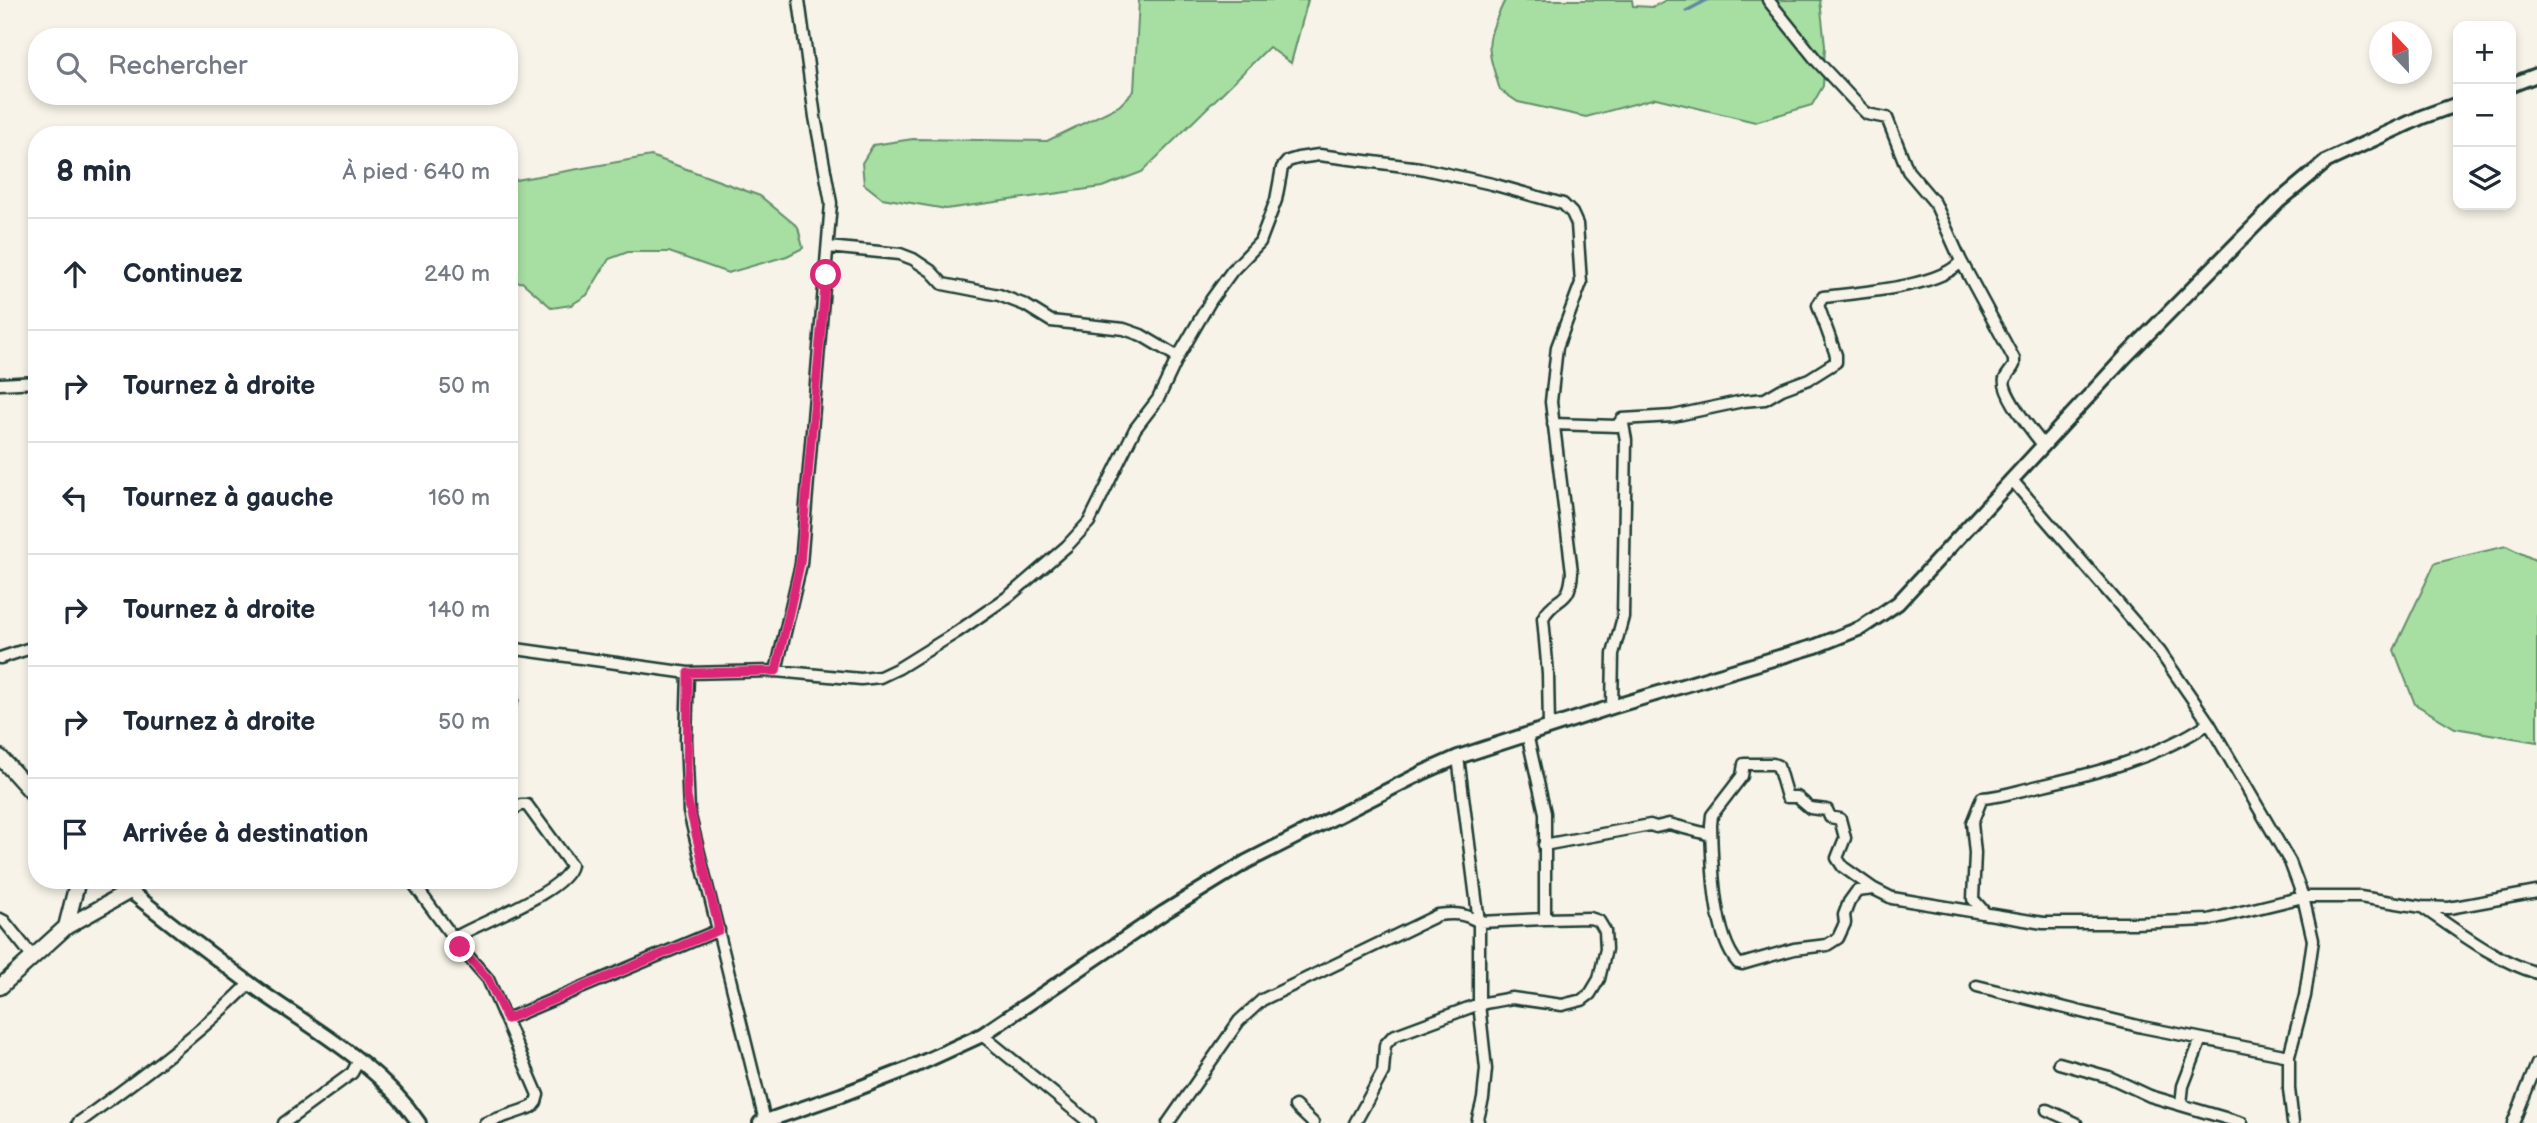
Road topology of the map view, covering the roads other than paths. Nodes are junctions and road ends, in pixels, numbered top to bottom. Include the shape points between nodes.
1 (799, 0) edge
2 (1768, 0) edge
3 (2537, 75) edge
4 (2514, 84) edge
5 (2453, 106) edge
6 (828, 247) junction
7 (1961, 261) junction
8 (1178, 357) junction
9 (28, 382) edge
10 (0, 384) edge
11 (1622, 419) junction
12 (1553, 424) junction
13 (2043, 446) junction
14 (2012, 480) junction
15 (28, 649) edge
16 (518, 649) edge
17 (0, 658) edge
18 (776, 671) junction
19 (688, 673) junction
20 (1612, 707) junction
21 (2209, 723) junction
22 (1549, 727) junction
23 (1527, 734) junction
24 (0, 757) edge
25 (1458, 757) junction
26 (28, 788) edge
27 (518, 807) edge
28 (1711, 835) junction
29 (1544, 845) junction
30 (1874, 888) junction
31 (76, 889) edge
32 (418, 889) edge
33 (130, 891) joint
34 (2537, 892) edge
35 (2304, 897) junction
36 (2422, 907) junction
37 (1986, 914) junction
38 (0, 919) edge
39 (1545, 919) junction
40 (1479, 922) junction
41 (66, 926) junction
42 (719, 930) junction
43 (454, 938) junction
44 (33, 957) junction
45 (2537, 973) edge
46 (250, 983) junction
47 (1977, 986) dead end
48 (0, 987) edge
49 (1479, 1004) junction
50 (507, 1019) junction
51 (982, 1035) junction
52 (2201, 1039) junction
53 (2289, 1056) junction
54 (359, 1060) junction
55 (2059, 1063) dead end
56 (2537, 1064) edge
57 (2181, 1104) junction
58 (1295, 1106) dead end
59 (2047, 1110) dead end
60 (763, 1122) edge
61 (79, 1123) edge
62 (284, 1123) edge
63 (419, 1123) edge
64 (485, 1123) edge
65 (1090, 1123) edge
66 (1168, 1123) edge
67 (1313, 1123) edge
68 (1355, 1123) edge
69 (1477, 1123) edge
70 (2076, 1123) edge
71 (2242, 1123) edge
72 (2293, 1123) edge
73 (2513, 1123) edge

1 - 6 street via 831,202
2 - 7 street via 1867,114 1887,118 1908,171 1935,203
3 - 4 street
5 - 13 street via 2327,161 2268,212
6 - 8 street via 900,254 931,271 943,284 999,295 1051,321 1124,329
6 - 18 street via 800,564
7 - 11 street via 1955,269 1932,278 1823,297 1818,305 1836,362 1809,379 1765,399 1673,416
7 - 13 street via 2014,359 2005,379 2008,391
8 - 12 street via 1231,271 1260,242 1288,161 1319,155 1420,168 1563,204 1572,214 1577,224 1581,283 1557,347
8 - 18 street via 1158,399 1135,429 1089,522 1009,596 880,677
9 - 10 street
11 - 12 street via 1617,426
11 - 20 street via 1626,440 1623,617 1613,654
12 - 22 street via 1572,572 1568,595 1543,618
13 - 14 street
14 - 20 street via 1898,603 1861,628 1768,662
14 - 21 street via 2160,652
15 - 17 street
16 - 19 street
18 - 19 street
19 - 42 street via 687,797
20 - 22 street
21 - 35 street via 2290,862
21 - 37 street via 2167,747 2112,767 2002,797 1982,798 1972,823 1973,898
22 - 23 street
23 - 25 street
23 - 29 street via 1545,813
24 - 26 main road
25 - 40 street
25 - 51 street via 1246,862
27 - 43 street via 527,805 572,867 550,890
28 - 29 street via 1669,824 1650,825
28 - 30 street via 1712,815 1742,776 1744,764 1773,764 1780,770 1787,797 1797,797 1810,808 1827,810 1830,817 1840,819 1845,838 1839,863
28 - 30 street via 1714,896 1724,935 1738,963 1827,945 1838,938 1857,891
29 - 39 street
30 - 37 street via 1906,902
31 - 41 main road
32 - 43 street
33 - 41 main road
33 - 46 street
34 - 36 street via 2449,908
35 - 36 street via 2360,897
35 - 37 street via 2208,920 2043,923
35 - 53 street via 2313,940 2305,996
36 - 45 street via 2476,944
38 - 44 street
39 - 40 street
39 - 49 street via 1590,918 1599,921 1605,931 1606,950 1590,994 1562,1005 1512,998
40 - 49 street
40 - 66 street via 1456,912 1437,915 1262,1000 1239,1021
41 - 44 main road
42 - 50 street
42 - 60 street
43 - 50 street via 488,979
44 - 48 main road
46 - 54 street
46 - 61 street via 178,1048
47 - 52 street
49 - 68 street via 1393,1036 1385,1045 1383,1072
49 - 69 street via 1486,1069
50 - 64 street via 538,1095 532,1107
51 - 60 street via 841,1095
51 - 65 street
52 - 53 street
52 - 57 street
53 - 72 street
54 - 62 street via 352,1073
54 - 63 street via 402,1100
55 - 57 street
56 - 73 street
57 - 71 street
58 - 67 street
59 - 70 street

